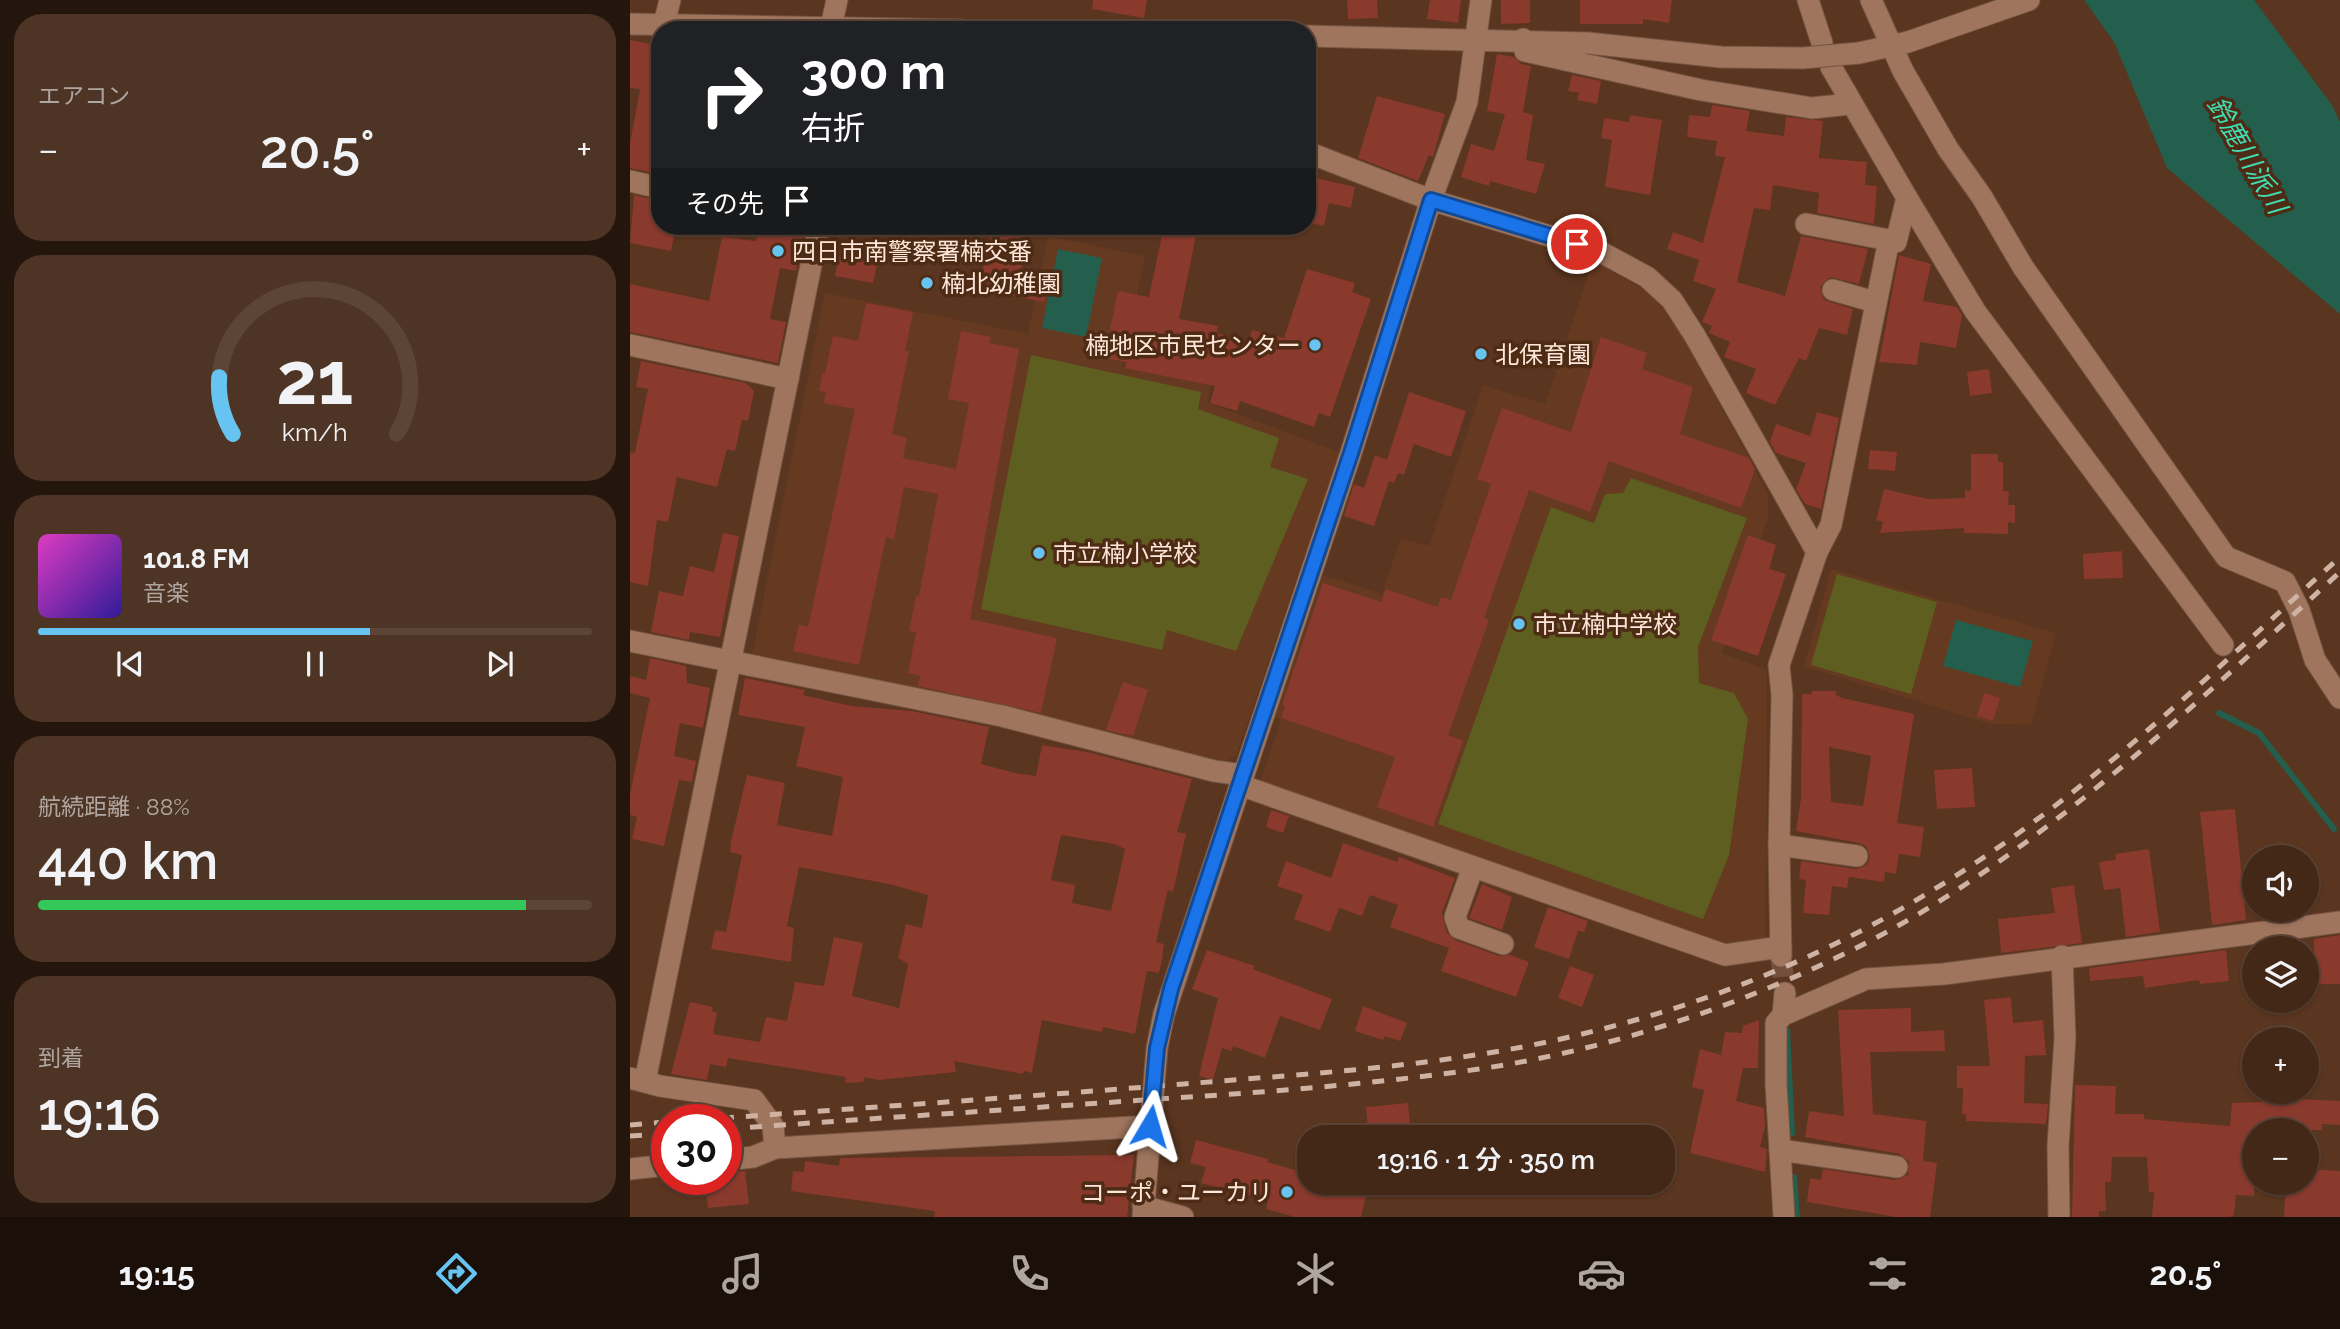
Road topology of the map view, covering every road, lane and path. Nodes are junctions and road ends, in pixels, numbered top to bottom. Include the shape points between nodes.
1 (670, 0) edge
2 (1481, 0) edge
3 (1808, 0) edge
4 (1871, 0) edge
5 (2029, 0) edge
6 (835, 2) edge
7 (665, 21) edge
8 (840, 21) edge
9 (630, 24) edge
10 (651, 24) edge
11 (1316, 36) edge
12 (1477, 39) junction
13 (1523, 39) junction
14 (1822, 43) dead end
15 (1900, 43) junction
16 (1831, 67) dead end
17 (1850, 104) junction
18 (1316, 155) edge
19 (630, 181) edge
20 (651, 186) edge
21 (1907, 198) junction
22 (1431, 200) junction
23 (1806, 224) dead end
24 (817, 235) edge
25 (1889, 240) junction
26 (1833, 289) dead end
27 (1875, 302) junction
28 (630, 345) edge
29 (788, 379) junction
30 (1816, 552) junction
31 (630, 641) edge
32 (2222, 645) dead end
33 (729, 661) junction
34 (2340, 698) edge
35 (1242, 780) junction
36 (1779, 845) junction
37 (1857, 856) dead end
38 (1473, 867) junction
39 (2340, 922) edge
40 (1503, 944) dead end
41 (2062, 956) junction
42 (1785, 993) tunnel mouth
43 (1783, 1015) junction
44 (638, 1080) edge
45 (1150, 1126) junction
46 (775, 1148) junction
47 (1780, 1150) junction
48 (742, 1158) edge
49 (651, 1167) edge
50 (1897, 1167) dead end
51 (630, 1169) edge
52 (1143, 1212) edge
53 (1183, 1217) edge
54 (1784, 1217) edge
55 (2059, 1217) edge

1 - 7 street
2 - 12 street
3 - 14 street
4 - 15 street
5 - 15 street
6 - 8 street
9 - 10 street
11 - 12 street
12 - 13 street
12 - 22 street via 1467,102
13 - 15 street, bridge via 1721,57 1803,58 1859,53
13 - 17 street via 1525,51 1701,90 1812,108
15 - 34 street via 1948,149 2023,267 2226,557 2285,582 2315,660
16 - 17 street
17 - 21 street
18 - 22 street
19 - 20 street
21 - 25 street via 1896,242
21 - 32 street via 1975,311
22 - 30 street via 1599,251 1622,261 1664,292 1695,336
22 - 35 street
23 - 25 street
24 - 29 street
25 - 27 street
26 - 27 street
27 - 30 street via 1831,526
28 - 29 street
29 - 33 street
30 - 36 street via 1779,665
31 - 33 street
33 - 35 street via 1002,716
33 - 44 street
35 - 38 street
35 - 45 street via 1164,1014
36 - 37 street
36 - 38 street via 1781,952 1725,955
38 - 40 street via 1455,917 1459,928
39 - 41 street
41 - 43 street via 1944,974 1866,979
41 - 55 street via 2065,1038
42 - 43 street
43 - 47 street via 1776,1023
44 - 46 street via 754,1100 773,1126
45 - 46 street
45 - 52 street
46 - 48 street
47 - 50 street
47 - 54 street
49 - 51 street
52 - 53 street

